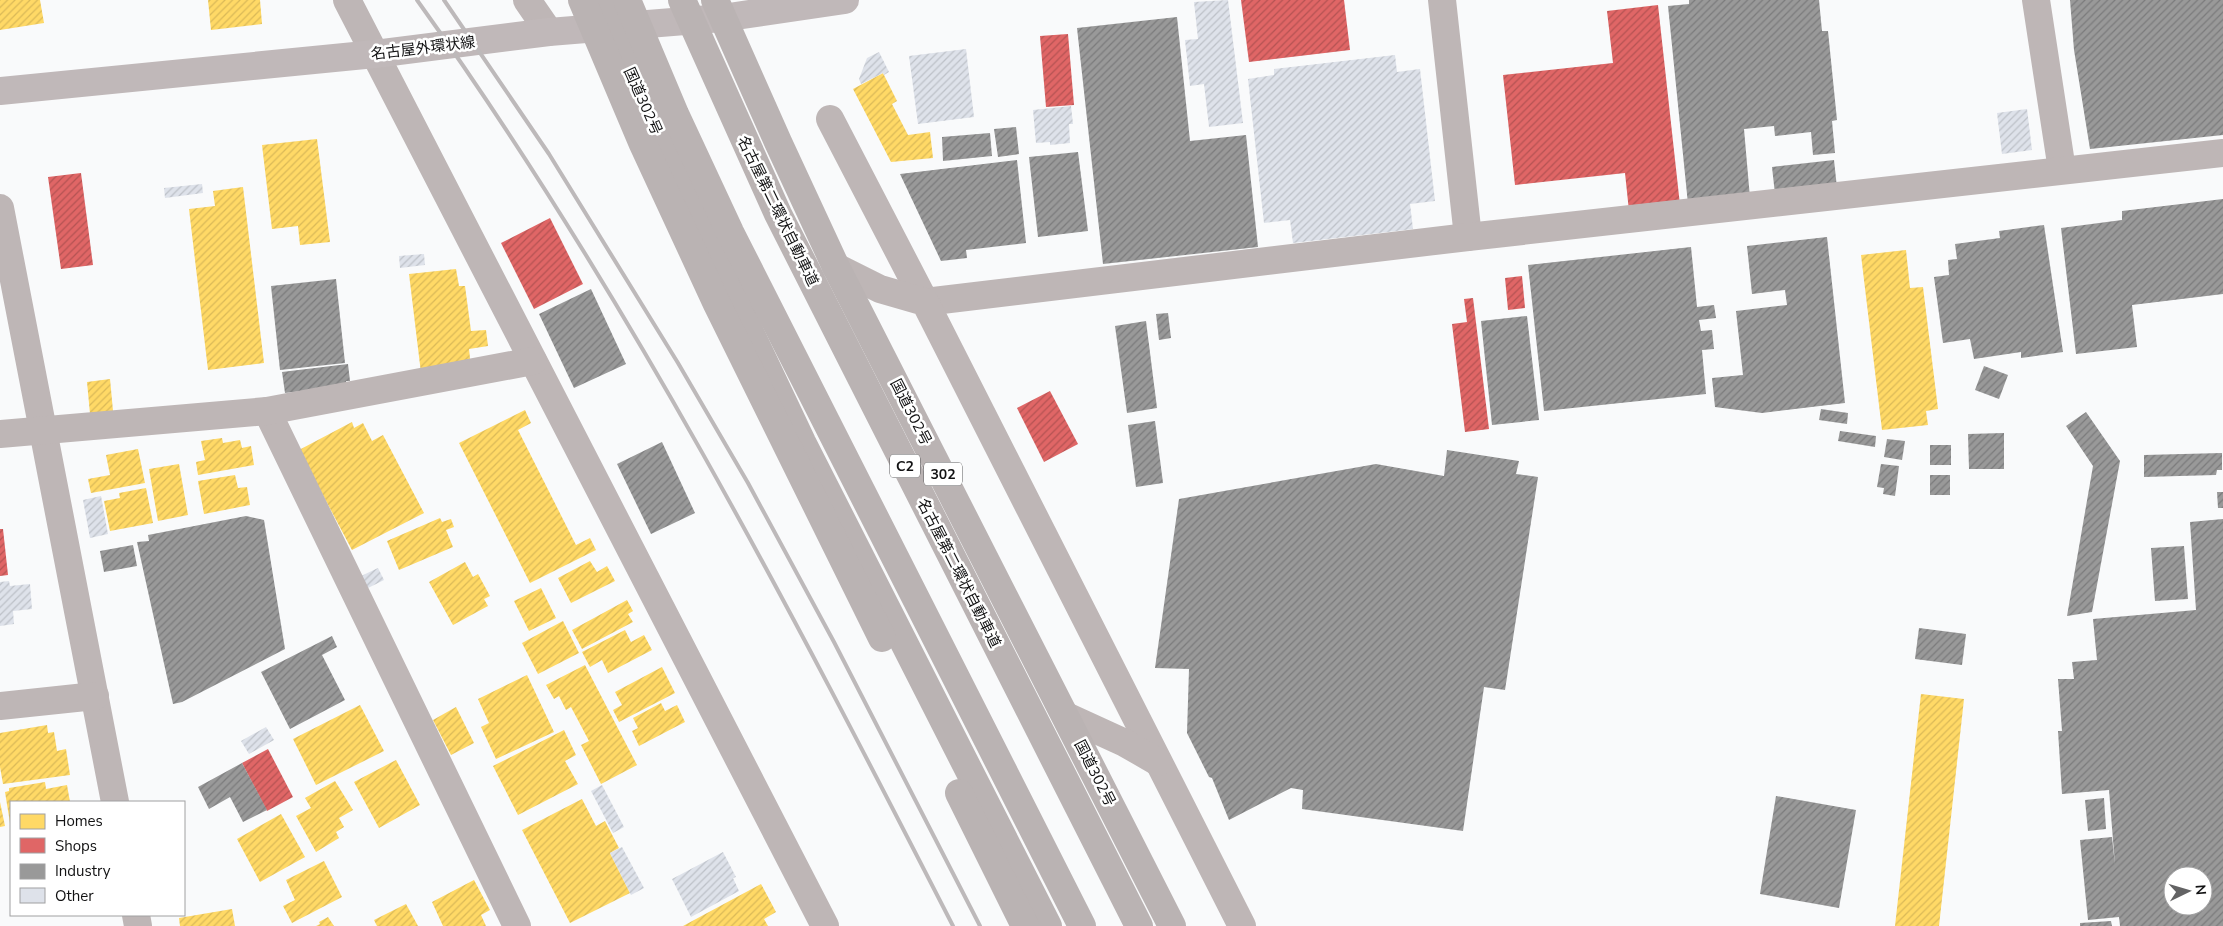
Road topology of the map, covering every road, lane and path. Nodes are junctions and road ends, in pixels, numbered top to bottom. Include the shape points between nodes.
1 (347, 0) edge
2 (527, 0) edge
3 (582, 0) edge
4 (600, 0) edge
5 (627, 0) edge
6 (682, 0) edge
7 (845, 0) edge
8 (1442, 0) edge
9 (2036, 0) edge
10 (718, 9) edge
11 (610, 28) junction
12 (549, 32) junction
13 (375, 54) junction
14 (0, 91) edge
15 (830, 119) dead end
16 (2223, 153) edge
17 (2062, 170) junction
18 (0, 208) edge
19 (1468, 237) junction
20 (836, 267) junction
21 (925, 302) junction
22 (533, 361) junction
23 (267, 412) junction
24 (41, 430) junction
25 (0, 434) edge
26 (95, 696) junction
27 (0, 706) edge
28 (1066, 716) junction
29 (1158, 762) junction
30 (115, 801) edge
31 (517, 926) edge
32 (826, 926) edge
33 (1026, 926) edge
34 (1048, 926) edge
35 (1082, 926) edge
36 (1139, 926) edge
37 (1172, 926) edge
38 (1242, 926) edge

1 - 13 street
2 - 12 street
3 - 33 highway, bridge via 642,142 717,304
4 - 11 highway, 国道302号
5 - 35 highway, bridge via 730,232
6 - 36 highway, 名古屋第二環状自動車道 / C2, bridge via 778,214
7 - 10 main road, 名古屋外環状線
8 - 19 street
9 - 17 street
10 - 11 main road, 名古屋外環状線
10 - 20 highway, 国道302号 / 302
11 - 12 main road, 名古屋外環状線
11 - 34 highway, 国道302号 via 802,442
12 - 13 main road, 名古屋外環状線
13 - 14 main road, 名古屋外環状線
13 - 22 street
15 - 21 street
16 - 17 street
17 - 19 street
18 - 24 street
19 - 21 street
20 - 21 street via 880,289
20 - 28 highway, 国道302号 / 302
21 - 29 street
22 - 23 street
22 - 32 street
23 - 24 street
23 - 31 street
24 - 25 street
24 - 26 street
26 - 27 street
26 - 30 street
28 - 29 street
28 - 37 highway, 国道302号 / 302
29 - 38 street

